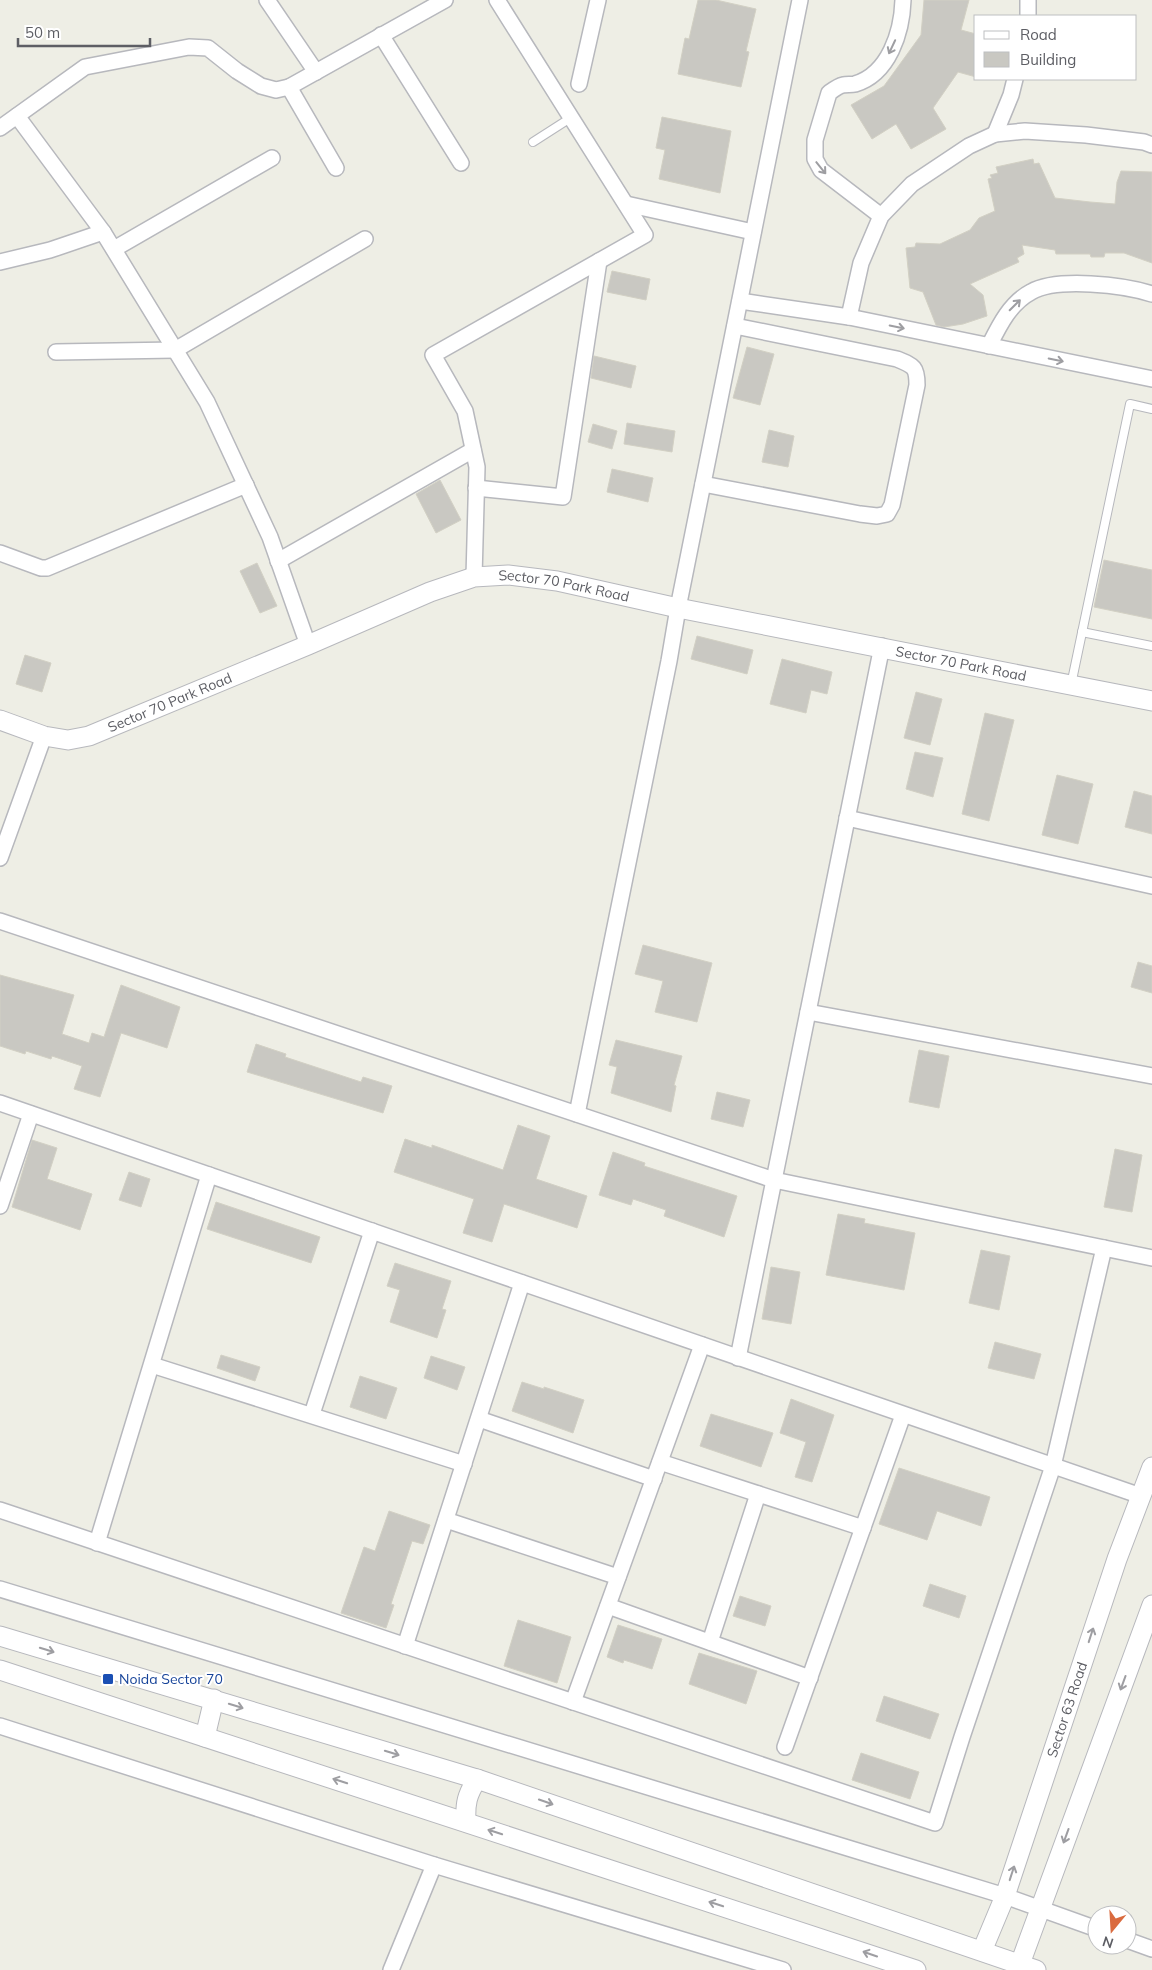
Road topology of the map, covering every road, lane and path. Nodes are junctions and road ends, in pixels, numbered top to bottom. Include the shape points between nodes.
1 (266, 0) edge
2 (445, 0) edge
3 (497, 0) edge
4 (598, 0) edge
5 (800, 0) edge
6 (903, 0) edge
7 (1028, 0) edge
8 (1028, 15) edge
9 (381, 35) junction
10 (316, 72) junction
11 (1015, 80) edge
12 (579, 84) dead end
13 (289, 87) junction
14 (17, 116) junction
15 (572, 116) junction
16 (0, 128) edge
17 (995, 134) junction
18 (533, 142) dead end
19 (1152, 145) edge
20 (272, 158) dead end
21 (461, 163) dead end
22 (336, 168) dead end
23 (626, 204) junction
24 (881, 216) junction
25 (103, 232) junction
26 (753, 232) junction
27 (365, 238) dead end
28 (114, 249) junction
29 (599, 260) junction
30 (0, 262) edge
31 (1152, 294) edge
32 (740, 301) junction
33 (849, 318) junction
34 (735, 326) junction
35 (989, 346) junction
36 (175, 350) junction
37 (56, 352) dead end
38 (1152, 379) edge
39 (1152, 409) edge
40 (473, 450) junction
41 (703, 484) junction
42 (246, 485) junction
43 (476, 488) junction
44 (0, 553) edge
45 (278, 561) junction
46 (474, 577) junction
47 (678, 608) junction
48 (1082, 632) junction
49 (308, 645) junction
50 (882, 646) junction
51 (1152, 646) edge
52 (1071, 684) junction
53 (1152, 701) edge
54 (0, 720) edge
55 (44, 736) junction
56 (847, 818) junction
57 (0, 858) edge
58 (1152, 886) edge
59 (0, 920) edge
60 (808, 1012) junction
61 (1152, 1076) edge
62 (0, 1103) edge
63 (31, 1114) junction
64 (577, 1114) junction
65 (209, 1175) junction
66 (774, 1180) junction
67 (0, 1206) edge
68 (372, 1231) junction
69 (1104, 1248) junction
70 (1152, 1258) edge
71 (522, 1283) junction
72 (702, 1345) junction
73 (738, 1358) junction
74 (152, 1365) junction
75 (312, 1414) junction
76 (903, 1415) junction
77 (479, 1419) junction
78 (660, 1462) junction
79 (464, 1464) junction
80 (1053, 1466) junction
81 (1152, 1468) edge
82 (654, 1479) junction
83 (758, 1494) junction
84 (1141, 1496) junction
85 (0, 1510) edge
86 (446, 1520) junction
87 (863, 1528) junction
88 (97, 1543) junction
89 (618, 1577) junction
90 (0, 1589) edge
91 (1152, 1605) edge
92 (608, 1606) junction
93 (0, 1636) edge
94 (710, 1642) junction
95 (405, 1646) junction
96 (0, 1670) edge
97 (810, 1678) junction
98 (214, 1700) junction
99 (573, 1702) junction
100 (0, 1726) edge
101 (205, 1737) junction
102 (785, 1747) dead end
103 (477, 1779) junction
104 (466, 1822) junction
105 (434, 1864) junction
106 (1004, 1896) junction
107 (1039, 1908) junction
108 (1087, 1925) edge
109 (1137, 1944) edge
110 (1152, 1949) edge
111 (982, 1951) junction
112 (1028, 1967) edge
113 (391, 1970) edge
114 (783, 1970) edge
115 (916, 1970) edge

1 - 10 street
2 - 9 street
3 - 15 street
4 - 12 street
5 - 26 street
6 -> 24 street via 899,30 883,65 869,77 854,84 841,85 829,93 814,140 814,159 821,170
7 - 8 street
9 - 10 street
9 - 21 street
10 - 13 street
11 - 17 street
13 - 14 street via 276,90 261,86 208,48 189,47 85,67
13 - 22 street
14 - 16 street
14 - 25 street
15 - 18 lane
15 - 23 street
17 - 19 street via 1025,130
17 - 24 street via 969,146 912,184
20 - 28 street
23 - 26 street
23 - 29 street via 645,234
24 - 33 street via 861,263
25 - 28 street
25 - 30 street
26 - 32 street
27 - 36 street
28 - 36 street
29 - 40 street via 433,355 465,411
29 - 43 street via 563,497
35 -> 31 street via 1014,305 1031,292 1052,285 1108,285
32 - 33 street
32 - 34 street
33 -> 35 street
34 - 41 street
34 - 41 street via 897,360 912,365 917,372 917,385 892,504 887,514 860,514
35 -> 38 street
36 - 37 street
36 - 42 street via 207,402
39 - 48 lane via 1130,404
40 - 43 street via 477,467
40 - 45 street
41 - 47 street
42 - 44 street via 47,568
42 - 45 street
43 - 46 street
45 - 49 street
46 - 47 street, Sector 70 Park Road via 508,575 557,581
46 - 49 street, Sector 70 Park Road via 430,592
47 - 50 street, Sector 70 Park Road
47 - 64 street via 670,661
48 - 51 lane
48 - 52 lane
49 - 55 street, Sector 70 Park Road via 89,736 68,740
50 - 52 street, Sector 70 Park Road
50 - 56 street
52 - 53 street, Sector 70 Park Road
54 - 55 street, Sector 70 Park Road
55 - 57 street
56 - 58 street
56 - 60 street
59 - 64 street
60 - 61 street
60 - 66 street
62 - 63 street
63 - 65 street
63 - 67 street
64 - 66 street
65 - 68 street
65 - 74 street
66 - 69 street
66 - 73 street
68 - 71 street
68 - 75 street
69 - 70 street
69 - 80 street
71 - 72 street
71 - 77 street
72 - 73 street
72 - 78 street
73 - 76 street
74 - 75 street
74 - 88 street
75 - 79 street
76 - 80 street
76 - 87 street
77 - 79 street
77 - 82 street
78 - 82 street
78 - 83 street
79 - 86 street
80 - 84 street
80 - 99 street via 935,1823
81 - 84 street, Sector 63 Road
82 - 89 street
83 - 87 street
83 - 94 street
106 -> 84 street, Sector 63 Road
85 - 88 street
86 - 89 street
86 - 95 street
87 - 97 street
88 - 95 street
89 - 92 street
90 - 106 street
91 -> 107 street
92 - 94 street
92 - 99 street
93 -> 98 street
94 - 97 street
95 - 99 street
96 - 101 street
97 - 102 street
98 - 101 street
98 -> 103 street
100 - 105 street
104 -> 101 street
103 - 104 street via 465,1805
103 -> 111 street
115 -> 104 street
105 - 113 street
105 - 114 street
106 - 107 street
106 - 111 street, Sector 63 Road
107 - 108 street
107 - 112 street
109 - 110 street
111 - 112 street

